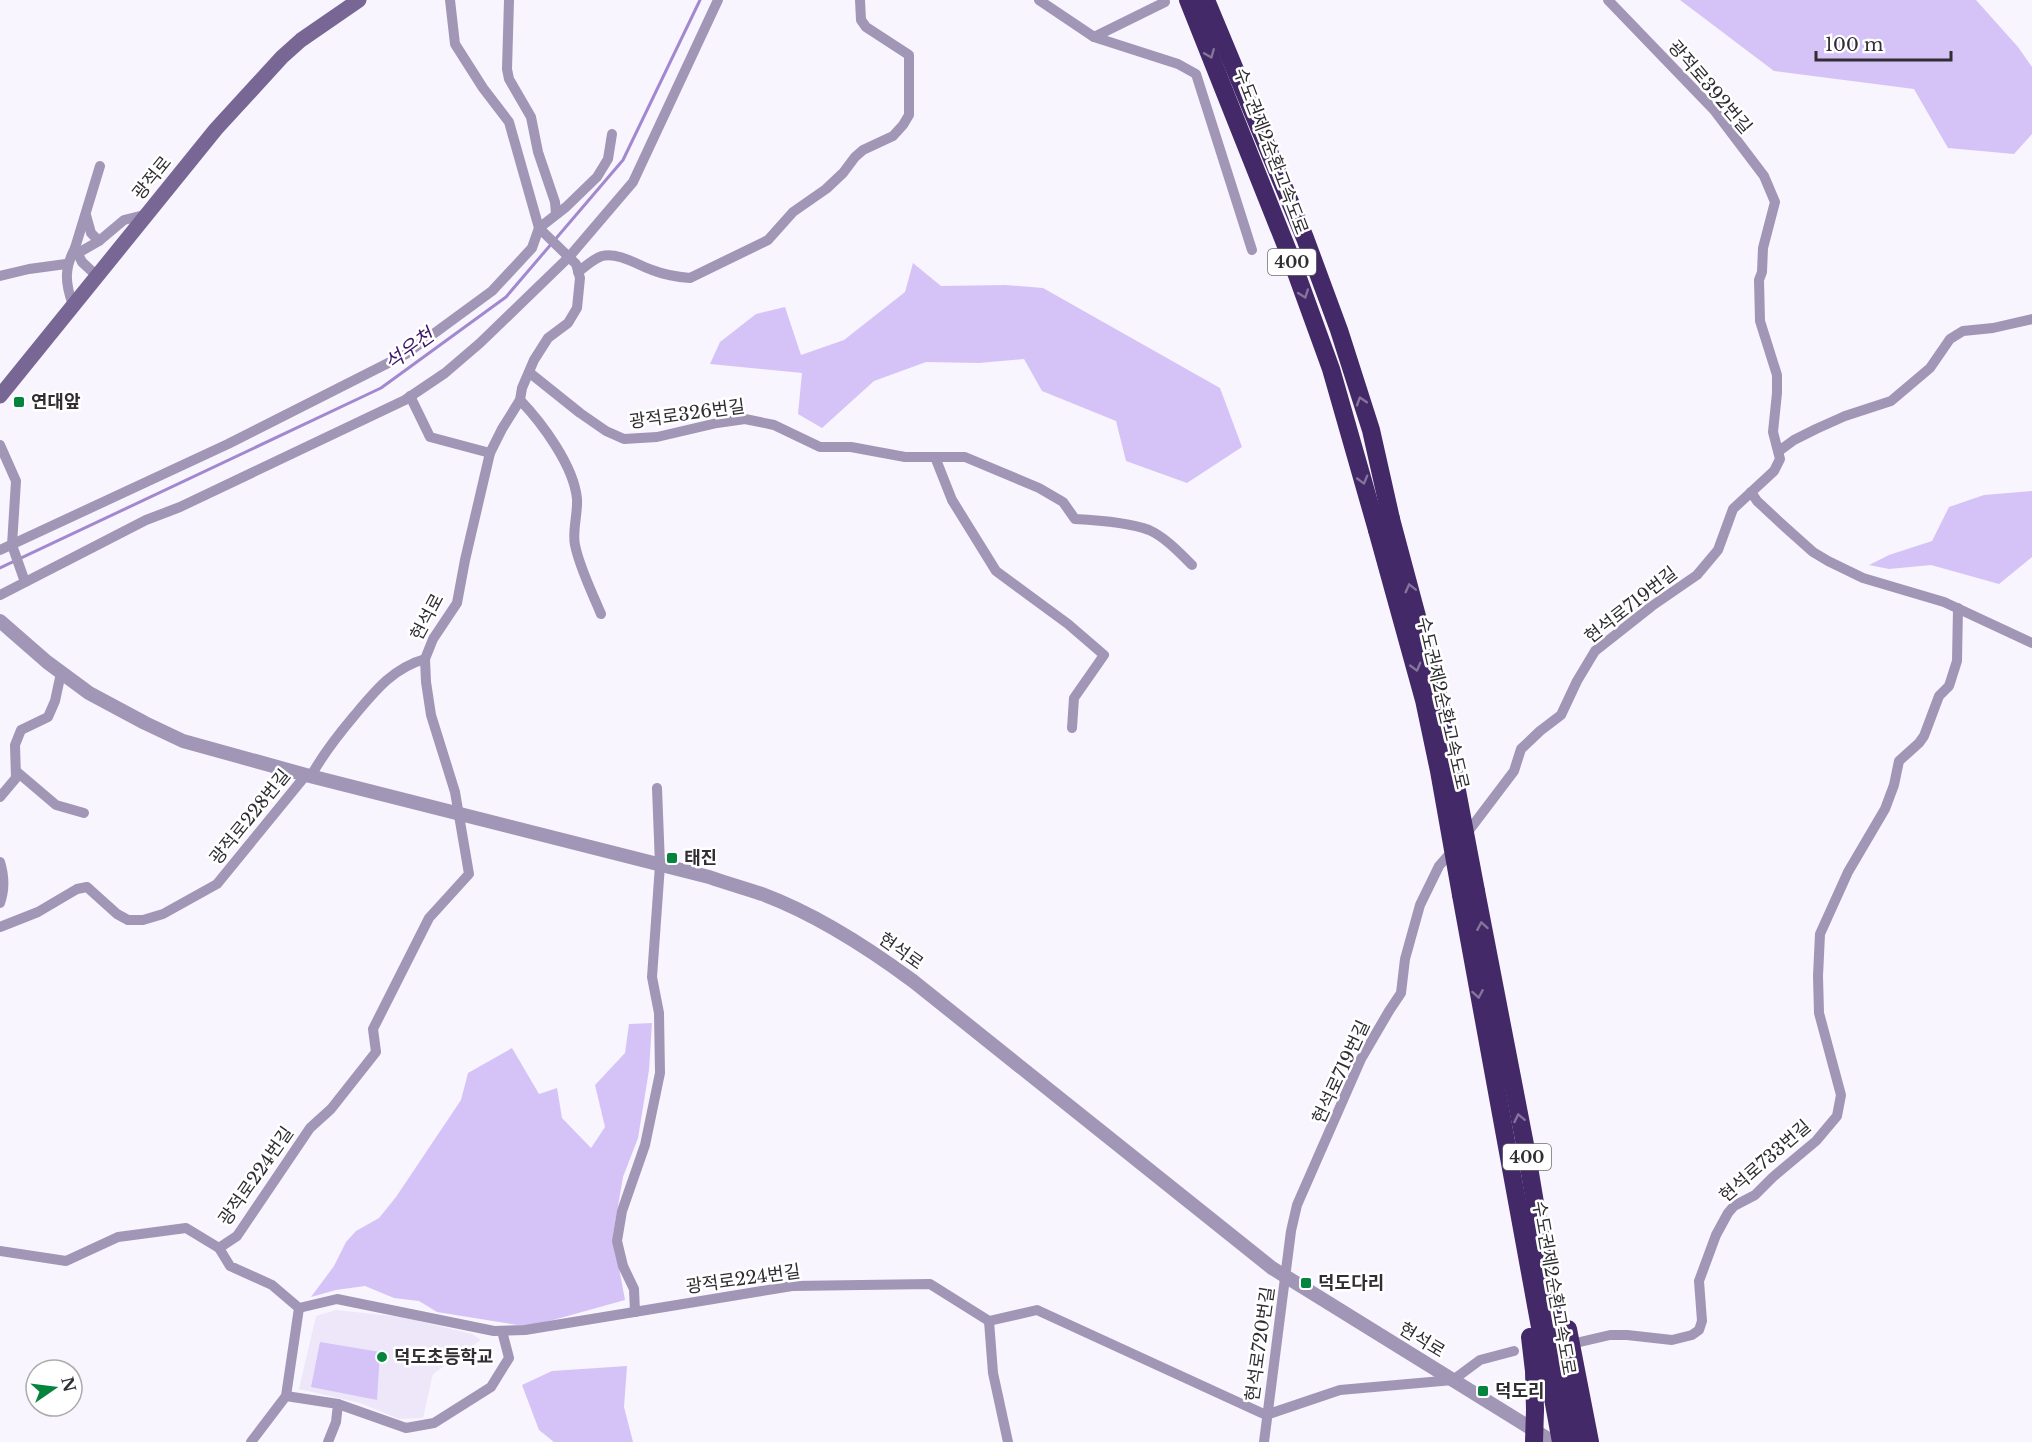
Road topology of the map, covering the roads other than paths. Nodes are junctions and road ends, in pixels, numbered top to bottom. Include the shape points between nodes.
1 (450, 0) edge
2 (509, 0) edge
3 (718, 0) edge
4 (860, 0) edge
5 (1039, 0) edge
6 (1188, 0) edge
7 (1206, 0) edge
8 (1608, 0) edge
9 (355, 1) edge
10 (1165, 2) dead end
11 (1094, 37) junction
12 (612, 134) dead end
13 (100, 166) dead end
14 (148, 214) junction
15 (556, 214) junction
16 (86, 215) junction
17 (541, 231) junction
18 (99, 241) junction
19 (77, 250) junction
20 (1252, 250) dead end
21 (569, 256) junction
22 (66, 264) junction
23 (578, 272) junction
24 (0, 276) edge
25 (98, 276) junction
26 (73, 305) junction
27 (2032, 319) edge
28 (530, 373) junction
29 (0, 396) edge
30 (410, 396) junction
31 (520, 400) junction
32 (0, 445) edge
33 (1779, 451) junction
34 (490, 453) junction
35 (936, 457) junction
36 (1751, 492) junction
37 (1384, 524) junction
38 (12, 545) junction
39 (0, 550) edge
40 (1192, 565) dead end
41 (26, 582) junction
42 (0, 595) edge
43 (1958, 608) junction
44 (601, 614) dead end
45 (0, 621) edge
46 (2032, 644) edge
47 (425, 659) junction
48 (61, 673) junction
49 (1072, 728) dead end
50 (16, 771) junction
51 (308, 776) junction
52 (657, 788) dead end
53 (0, 797) edge
54 (84, 813) dead end
55 (458, 813) junction
56 (0, 862) edge
57 (660, 865) junction
58 (1468, 893) junction
59 (0, 903) edge
60 (0, 927) edge
61 (1488, 1047) junction
62 (219, 1248) junction
63 (0, 1251) edge
64 (1286, 1278) junction
65 (299, 1308) junction
66 (635, 1312) junction
67 (989, 1321) junction
68 (502, 1331) junction
69 (1580, 1342) dead end
70 (1514, 1351) dead end
71 (1453, 1380) junction
72 (286, 1396) junction
73 (338, 1404) junction
74 (1266, 1415) junction
75 (1576, 1431) edge
76 (251, 1442) edge
77 (328, 1442) edge
78 (1008, 1442) edge
79 (1264, 1442) edge
80 (1534, 1442) edge
81 (1553, 1442) edge
82 (1561, 1442) edge

1 - 17 street via 455,44 509,122
2 - 15 street via 509,79 531,117
3 - 21 street via 633,182
4 - 23 street via 861,20 866,27 909,55 909,115 893,136 863,150 826,189 793,212 768,240 690,278 605,255
5 - 11 street
6 -> 37 highway, 수도권제2순환고속도로 / 400 via 1281,235
37 -> 7 highway, 수도권제2순환고속도로 / 400 via 1371,430 1335,320
8 - 33 street, 광적로392번길 via 1714,110 1764,176 1774,202 1759,280 1760,321 1777,375 1773,432
9 - 14 main road, 광적로 via 282,57 216,129
10 - 11 street
11 - 20 street via 1178,64 1196,74
12 - 15 street via 608,159 597,177
13 - 16 street
14 - 18 street via 124,220
14 - 25 main road, 광적로
15 - 17 street
16 - 18 street via 91,233
16 - 19 street
17 - 21 street
17 - 38 street via 532,248 492,291 406,354 228,444
18 - 19 street
19 - 22 street
19 - 25 street via 82,262
21 - 23 street
21 - 30 street via 480,343
22 - 24 street
22 - 26 street via 67,290
23 - 28 street via 578,308 548,338
25 - 26 main road, 광적로
26 - 29 main road, 광적로
27 - 33 street via 1963,331 1950,339 1930,368 1891,401 1826,425
28 - 31 street
28 - 35 street, 광적로326번길 via 580,413 624,439 657,437 745,419 774,425 820,447
30 - 34 street via 430,436
30 - 41 street via 146,520
31 - 34 street, 현석로
31 - 44 street via 548,431 575,483 578,501 574,542
32 - 38 street via 16,481
33 - 36 street, 현석로719번길 via 1774,471
34 - 47 street, 현석로 via 458,603 433,639
35 - 40 street, 광적로326번길 via 965,457 1039,488 1063,502 1075,519 1149,531
35 - 49 street via 952,500 996,572 1104,655 1074,698
36 - 43 street via 1799,540 1828,561 1863,578
36 - 64 street, 현석로719번길 via 1733,509 1718,550 1697,575 1594,651 1561,715 1521,749 1514,771 1439,866 1411,933 1401,993 1361,1059 1297,1205
37 - 58 highway, 수도권제2순환고속도로 / 400, bridge
38 - 39 street
38 - 41 street
41 - 42 street
43 - 46 street
43 - 69 street, 현석로733번길 via 1957,662 1949,686 1939,696 1924,736 1899,761 1885,809 1848,872 1820,934 1819,1013 1841,1095 1837,1116 1816,1142 1728,1213 1699,1281 1699,1330 1672,1340 1610,1335
45 - 48 street, 현석로
47 - 51 street, 현석로 via 398,670 376,688
47 - 55 street via 431,715
48 - 50 street via 48,717 21,730 15,745
48 - 51 street, 현석로 via 103,701 175,737
50 - 53 street via 16,778
50 - 54 street via 56,805
51 - 55 street, 현석로
51 - 60 street, 광적로228번길 via 217,884 163,914 128,921 87,887
52 - 57 street
55 - 57 street, 현석로
55 - 62 street, 광적로224번길 via 469,874 429,918 373,1029 376,1052 332,1109 310,1128 237,1236
56 - 59 street
57 - 64 street, 현석로 via 762,894 876,954
57 - 66 street via 652,977 659,1013 660,1073 645,1145 622,1211 617,1241 634,1289
58 -> 61 highway, 수도권제2순환고속도로 / 400
75 -> 58 highway, 수도권제2순환고속도로 / 400 via 1527,1155
61 - 75 highway, 수도권제2순환고속도로 / 400
61 - 80 highway, bridge via 1534,1371
62 - 63 street, 광적로224번길 via 186,1228 118,1237 66,1261
62 - 65 street, 광적로224번길 via 230,1266 272,1285
64 - 71 street, 현석로
64 - 74 street, 현석로720번길
65 - 68 street, 광적로224번길 via 337,1299
65 - 72 street
66 - 67 street, 광적로224번길 via 792,1286 930,1284
66 - 68 street, 광적로224번길
67 - 74 street via 1036,1310
67 - 78 street via 993,1373
68 - 73 street via 509,1358 490,1387 434,1423 406,1428
70 - 71 street via 1480,1360
71 - 74 street, 현석로720번길 via 1340,1390
71 - 81 street, 현석로
72 - 73 street
72 - 76 street
73 - 77 street
74 - 79 street, 현석로720번길
75 - 82 highway, 수도권제2순환고속도로 / 400

